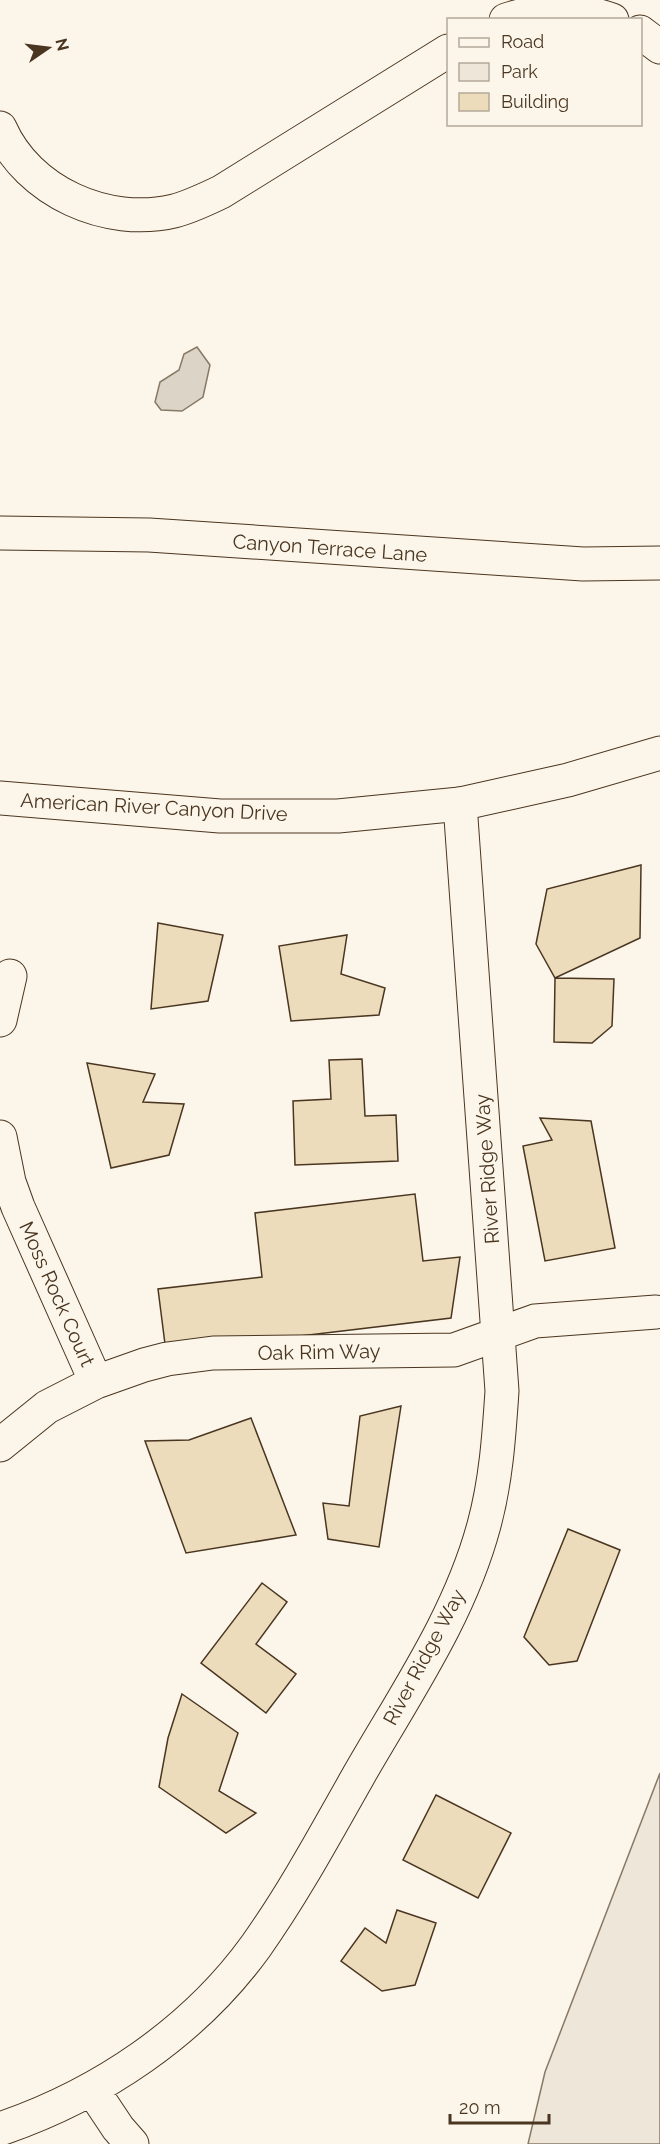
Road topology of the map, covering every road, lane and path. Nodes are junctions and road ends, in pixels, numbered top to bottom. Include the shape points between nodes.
1 (545, 5) edge
2 (511, 18) edge
3 (607, 18) edge
4 (642, 33) edge
5 (660, 46) edge
6 (447, 52) edge
7 (0, 128) edge
8 (0, 533) edge
9 (660, 563) edge
10 (660, 753) edge
11 (0, 798) edge
12 (460, 804) junction
13 (10, 976) dead end
14 (0, 1020) edge
15 (0, 1137) edge
16 (656, 1312) dead end
17 (499, 1334) junction
18 (96, 1382) junction
19 (0, 1445) edge
20 (92, 2089) junction
21 (0, 2129) edge
22 (132, 2144) edge

1 - 2 street
1 - 3 street
4 - 5 street
6 - 7 street via 221,192 173,211 124,214 76,202 36,176 18,158
8 - 9 street, Canyon Terrace Lane via 149,535 583,564
10 - 12 street, American River Canyon Drive via 568,780
11 - 12 street, American River Canyon Drive via 220,816 338,816
12 - 17 street, River Ridge Way
13 - 14 street
15 - 18 street, Moss Rock Court via 18,1207
16 - 17 street, Oak Rim Way via 535,1321
17 - 18 street, Oak Rim Way via 454,1350 213,1353 167,1359
17 - 20 street, River Ridge Way via 502,1391 496,1472 484,1526 444,1628 289,1896 255,1947 180,2027 137,2061
18 - 19 street, Oak Rim Way via 47,1407
20 - 21 street, River Ridge Way
20 - 22 street

